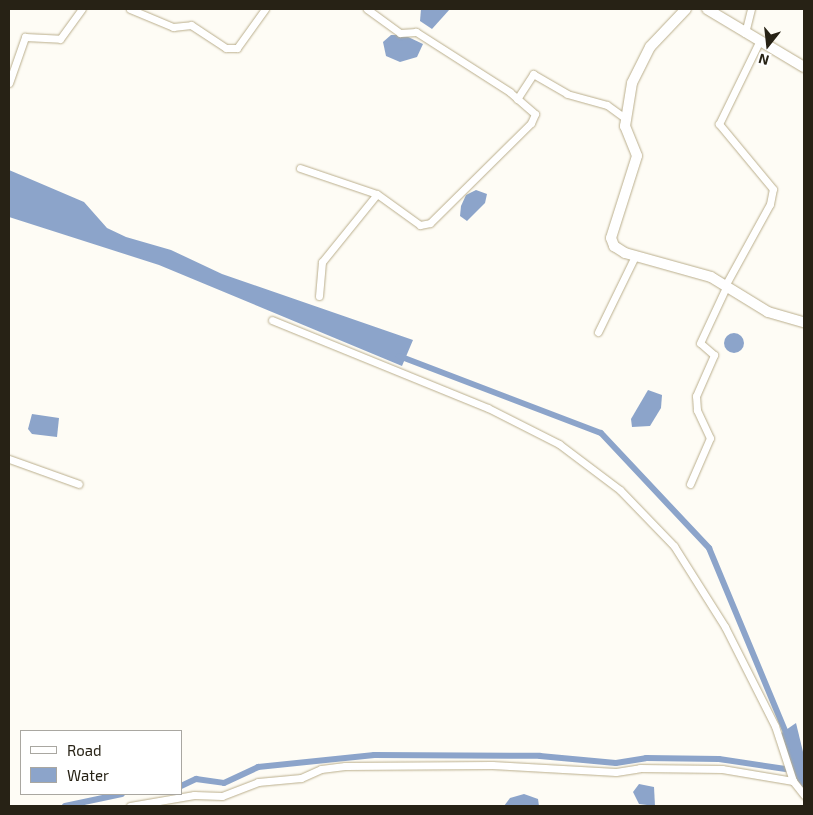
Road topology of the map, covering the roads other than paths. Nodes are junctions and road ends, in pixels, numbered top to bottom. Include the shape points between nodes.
1 (82, 9) edge
2 (130, 9) edge
3 (265, 9) edge
4 (367, 9) edge
5 (686, 9) edge
6 (707, 9) edge
7 (751, 9) edge
8 (745, 33) junction
9 (759, 42) junction
10 (804, 67) edge
11 (9, 83) edge
12 (517, 99) junction
13 (626, 119) junction
14 (300, 168) dead end
15 (377, 194) junction
16 (635, 256) junction
17 (726, 284) junction
18 (319, 296) dead end
19 (272, 320) dead end
20 (804, 322) edge
21 (598, 332) dead end
22 (9, 459) edge
23 (79, 484) dead end
24 (690, 484) dead end
25 (791, 778) junction
26 (804, 795) edge
27 (130, 806) edge

1 - 11 street via 60,39 25,37
2 - 3 street via 173,27 191,25 226,48 237,48
4 - 12 street via 400,33 416,32
5 - 13 street via 643,59 632,83
6 - 8 street
7 - 8 street
8 - 9 street
9 - 10 street
9 - 17 street via 719,124 773,189 770,204
12 - 13 street via 534,74 567,94 608,105
12 - 15 street via 535,114 531,123 430,223 420,225
13 - 16 street via 637,156 611,238 614,246
14 - 15 street
15 - 18 street via 322,262
16 - 17 street
16 - 21 street
17 - 20 street via 768,312
17 - 24 street via 700,343 714,355 696,396 697,410 710,438
19 - 25 street via 488,408 559,444 620,490 674,546 725,627 775,726
22 - 23 street
25 - 26 street
25 - 27 street via 722,769 640,768 616,772 492,765 345,766 321,769 301,778 258,782 222,796 194,795

